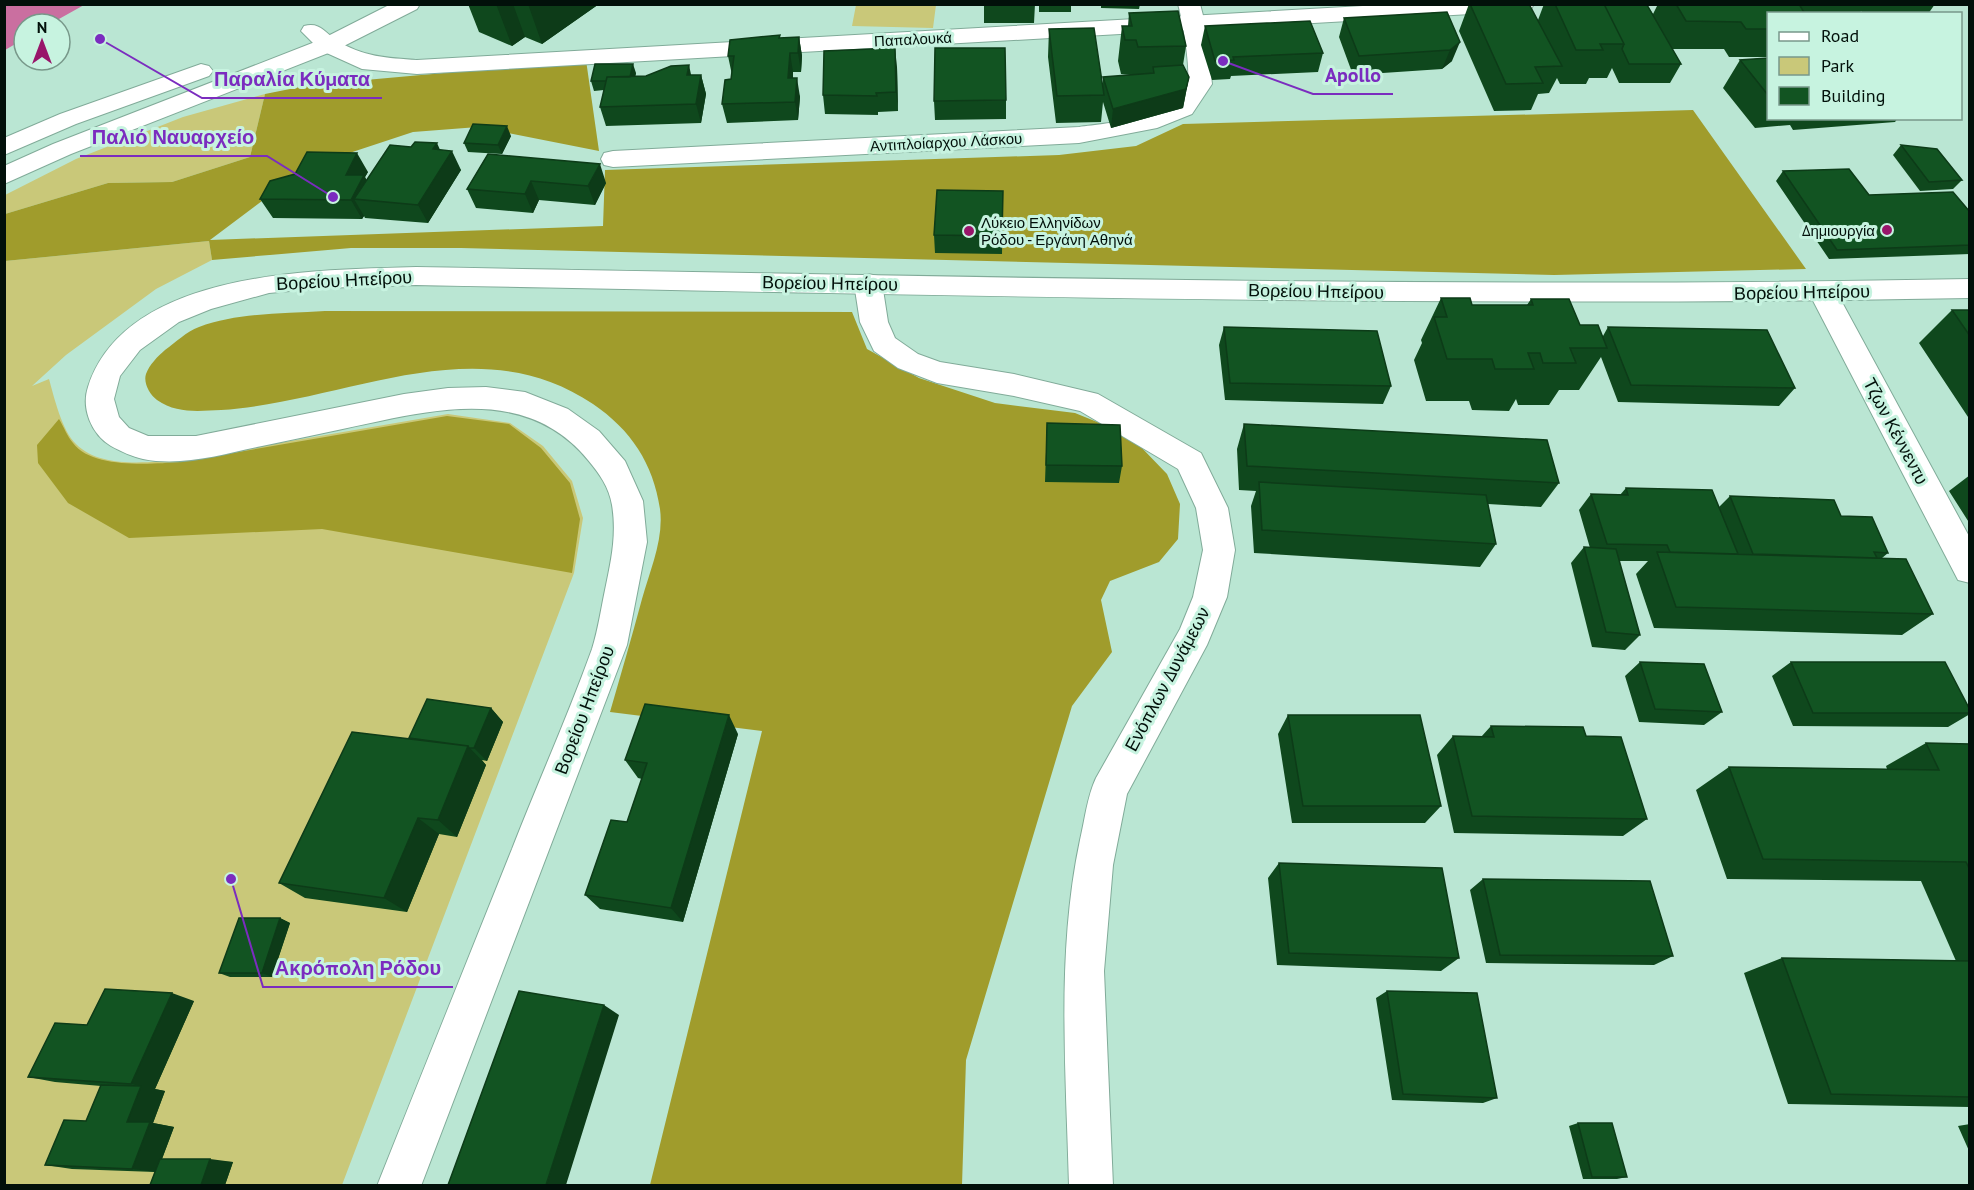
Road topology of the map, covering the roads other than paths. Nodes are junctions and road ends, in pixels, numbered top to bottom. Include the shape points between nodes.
1 (368, 4) edge
2 (409, 4) edge
3 (1523, 4) edge
4 (1361, 8) edge
5 (1192, 14) edge
6 (320, 38) junction
7 (4, 147) edge
8 (613, 159) dead end
9 (4, 176) edge
10 (868, 283) junction
11 (1970, 288) edge
12 (1823, 293) junction
13 (1970, 570) edge
14 (399, 1185) edge
15 (1091, 1185) edge

1 - 6 street
2 - 6 street
3 - 4 street, Παπαλουκά
4 - 5 street, Παπαλουκά
5 - 6 street, Παπαλουκά via 417,67 370,64
5 - 8 street, Αντιπλοίαρχου Λάσκου via 1200,84 1184,109 1148,123 1079,135
6 - 7 street via 68,120
6 - 9 street
10 - 12 street, Βορείου Ηπείρου via 1615,294
10 - 14 street, Βορείου Ηπείρου via 416,276 270,284 231,292 169,315 130,343 107,373 99,399 105,422 118,436 146,448 196,448 448,399 525,403 558,417 588,439 614,470 627,501 631,542 610,645
10 - 15 street, Ενόπλων Δυνάμεων via 874,322 884,344 908,361 937,372 1088,402 1190,461 1212,508 1219,550 1210,597 1194,635 1109,790 1094,865 1084,971
11 - 12 street, Βορείου Ηπείρου
12 - 13 street, Τζων Κέννεντυ

